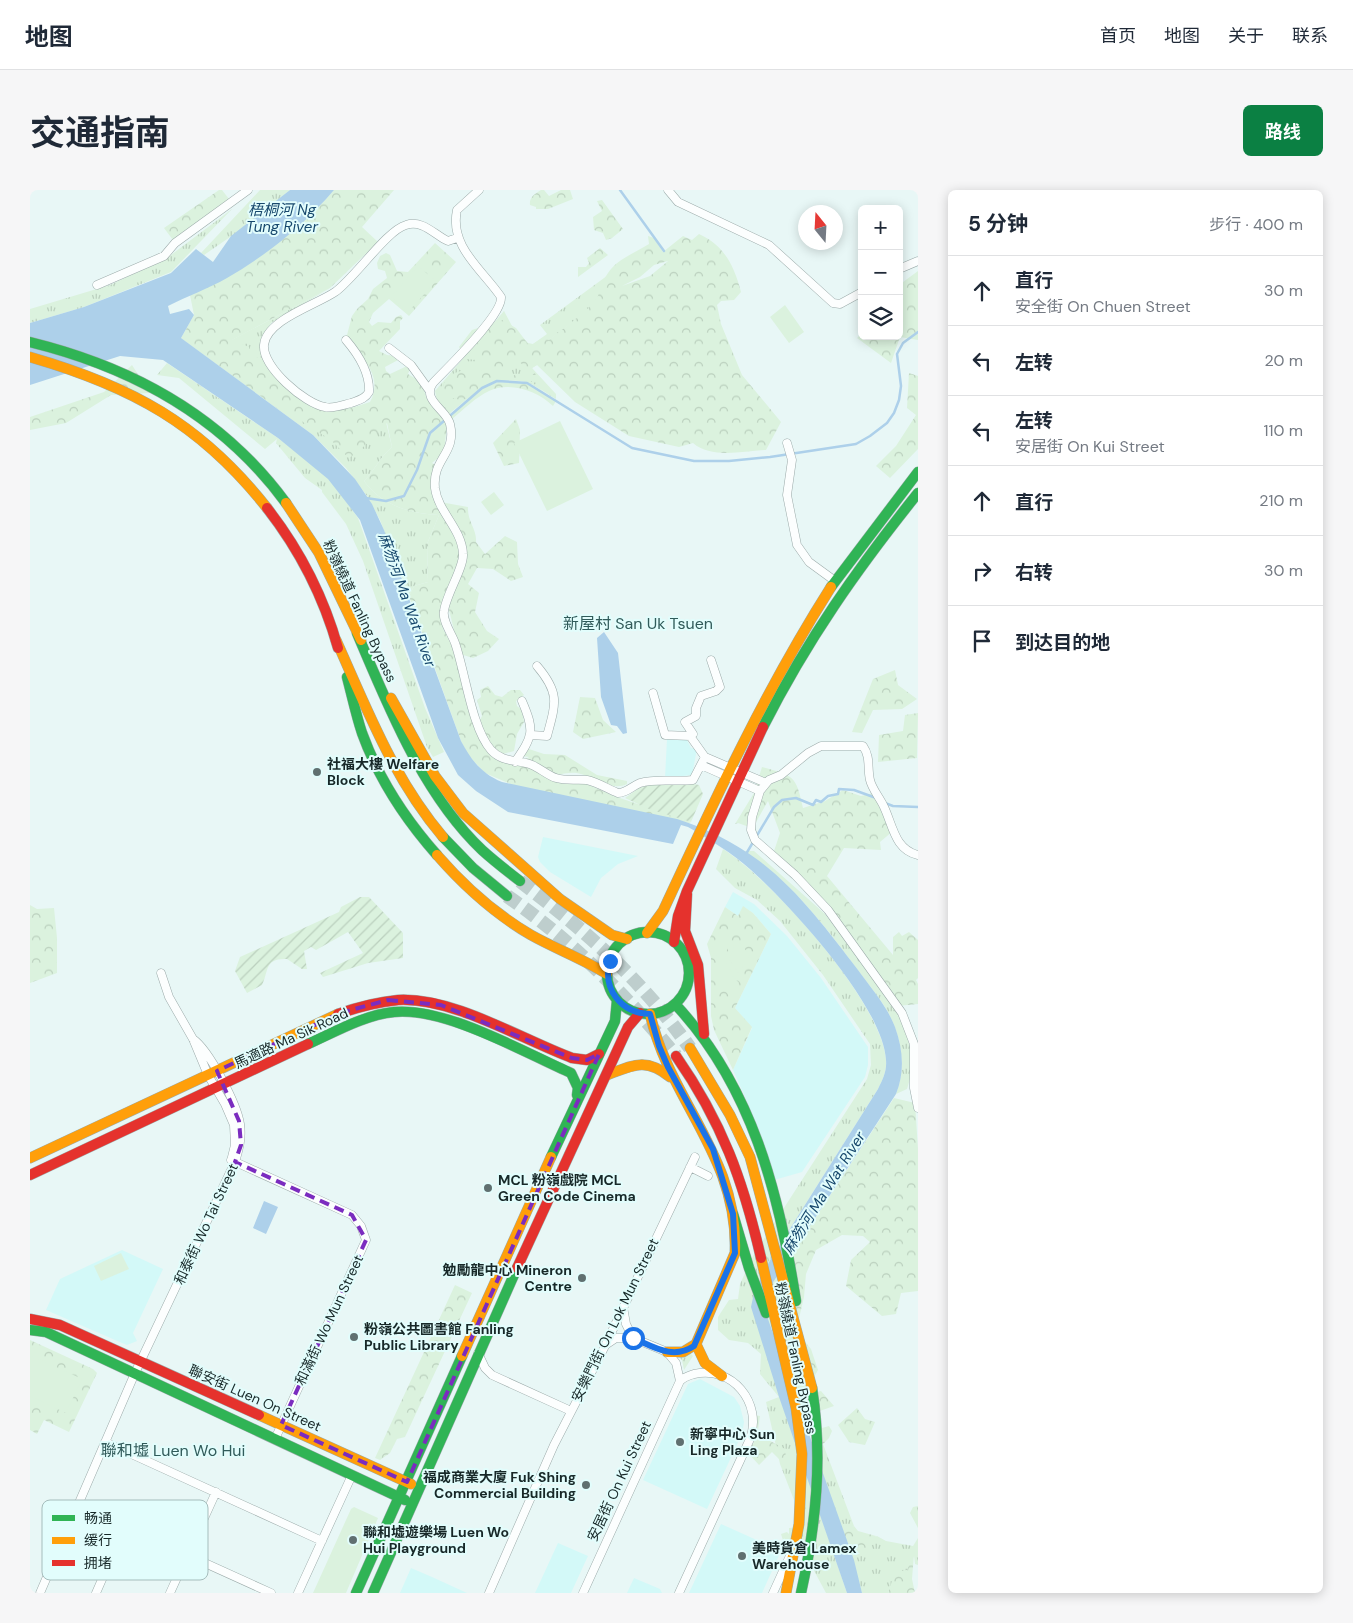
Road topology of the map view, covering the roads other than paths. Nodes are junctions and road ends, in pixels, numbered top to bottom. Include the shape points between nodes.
1 (248, 190) edge
2 (463, 190) edge
3 (479, 190) edge
4 (668, 190) edge
5 (470, 197) junction
6 (457, 238) junction
7 (918, 261) edge
8 (903, 267) edge
9 (98, 285) dead end
10 (858, 294) edge
11 (346, 340) dead end
12 (30, 342) edge
13 (389, 348) dead end
14 (30, 356) edge
15 (430, 394) junction
16 (787, 443) dead end
17 (918, 472) edge
18 (918, 492) edge
19 (835, 581) junction
20 (357, 633) junction
21 (336, 640) junction
22 (711, 660) dead end
23 (537, 666) dead end
24 (653, 693) dead end
25 (522, 701) dead end
26 (531, 735) junction
27 (690, 736) junction
28 (705, 756) junction
29 (515, 762) junction
30 (701, 765) junction
31 (728, 771) junction
32 (739, 776) junction
33 (766, 783) junction
34 (760, 791) junction
35 (918, 855) edge
36 (520, 881) tunnel mouth
37 (687, 894) junction
38 (507, 896) tunnel mouth
39 (647, 933) junction
40 (627, 939) junction
41 (674, 942) junction
42 (161, 973) dead end
43 (607, 974) junction
44 (618, 1000) junction
45 (675, 1004) junction
46 (645, 1014) junction
47 (704, 1036) junction
48 (690, 1048) tunnel mouth
49 (599, 1054) junction
50 (676, 1056) tunnel mouth
51 (212, 1073) junction
52 (607, 1075) junction
53 (676, 1083) junction
54 (219, 1086) junction
55 (576, 1101) junction
56 (918, 1108) edge
57 (695, 1157) dead end
58 (30, 1158) edge
59 (233, 1161) junction
60 (690, 1167) junction
61 (30, 1175) edge
62 (708, 1176) dead end
63 (733, 1214) junction
64 (623, 1307) junction
65 (30, 1319) edge
66 (30, 1330) edge
67 (633, 1338) junction
68 (696, 1344) junction
69 (605, 1346) junction
70 (667, 1352) junction
71 (478, 1353) junction
72 (804, 1356) junction
73 (140, 1361) junction
74 (785, 1362) junction
75 (135, 1373) junction
76 (722, 1376) junction
77 (680, 1381) junction
78 (571, 1411) junction
79 (281, 1425) junction
80 (275, 1439) junction
81 (105, 1442) junction
82 (352, 1476) junction
83 (407, 1482) junction
84 (420, 1487) junction
85 (216, 1492) junction
86 (400, 1497) junction
87 (79, 1500) edge
88 (412, 1503) junction
89 (208, 1510) edge
90 (322, 1541) junction
91 (789, 1557) dead end
92 (208, 1564) edge
93 (45, 1580) edge
94 (102, 1580) edge
95 (176, 1580) edge
96 (40, 1593) edge
97 (96, 1593) edge
98 (170, 1593) edge
99 (270, 1593) edge
100 (298, 1593) edge
101 (356, 1593) edge
102 (373, 1593) edge
103 (489, 1593) edge
104 (583, 1593) edge
105 (679, 1593) edge
106 (774, 1593) edge
107 (786, 1593) edge
108 (801, 1593) edge

1 - 9 street via 174,243 164,256
2 - 5 street
3 - 5 street
4 - 10 street via 678,202 769,245 833,303 840,304
5 - 6 street via 457,210
6 - 11 street via 448,241 420,224 402,227 336,292 273,327 265,339 264,352 275,372 309,401 331,408 362,400 369,392 360,357
6 - 15 street via 502,302 493,317 433,383
7 - 8 street
12 - 20 main road, 粉嶺繞道 Fanling Bypass via 103,363 164,393 228,440 262,473 289,506 323,561
13 - 15 street via 412,365
14 - 21 main road via 122,387 180,420 234,466 275,516 312,581
15 - 29 street via 449,420 449,450 438,464 435,489 463,554 444,616 482,735 492,752
16 - 19 street via 792,460 787,495 797,545 808,562
17 - 19 main road
18 - 32 main road via 827,613 776,701
19 - 31 main road via 770,687
20 - 36 main road, 粉嶺繞道 Fanling Bypass via 397,726 425,776 481,849
20 - 40 main road via 411,737 463,813 560,899 612,935
21 - 38 main road via 384,748 414,799 452,847
21 - 43 main road via 366,742 393,795 422,838 467,886 523,930
22 - 27 street via 720,687 701,696 696,716 685,722 692,734
23 - 26 street via 552,686 553,712 547,736
24 - 27 street via 665,735
25 - 26 street
26 - 29 street
27 - 28 street
28 - 30 street
28 - 31 street
29 - 30 street via 530,764 557,778 589,781 623,793 648,781 693,780
30 - 31 street
31 - 32 street
31 - 39 main road via 663,911
32 - 33 street
32 - 34 street
32 - 37 main road
33 - 34 street
33 - 35 street via 821,746 863,746 868,754 870,780 896,839 906,850
34 - 56 street via 751,822 753,837 828,910 905,1018 914,1044 914,1088
37 - 41 main road via 674,928
37 - 47 main road via 684,923 699,966 700,1016
39 - 40 main road
39 - 41 main road via 661,935
40 - 43 main road via 612,954
41 - 45 main road via 683,952 689,972 687,986
42 - 51 street, 和泰街 Wo Tai Street via 169,997
43 - 44 main road via 611,990
44 - 46 main road via 628,1009
44 - 49 main road via 615,1021
45 - 46 main road via 663,1011
45 - 47 main road
46 - 52 main road via 628,1027
46 - 53 main road
47 - 72 main road via 744,1104 770,1177 789,1254
48 - 72 main road, 粉嶺繞道 Fanling Bypass via 748,1153
49 - 51 main road, 馬適路 Ma Sik Road via 581,1060 441,1005 415,1000 388,1000 340,1013
49 - 55 main road
50 - 74 main road, 粉嶺繞道 Fanling Bypass via 697,1086 726,1141 742,1184
51 - 54 street, 和泰街 Wo Tai Street
51 - 58 main road, 馬適路 Ma Sik Road
52 - 53 main road via 636,1064 653,1064
52 - 71 main road
53 - 63 main road via 713,1149
54 - 55 main road, 馬適路 Ma Sik Road via 356,1022 400,1012 450,1020 572,1073 578,1088
54 - 59 street, 和泰街 Wo Tai Street via 240,1121 241,1145
54 - 61 main road, 馬適路 Ma Sik Road
55 - 83 main road
57 - 60 street, 安樂門街 On Lok Mun Street
59 - 73 street, 和泰街 Wo Tai Street
59 - 79 street, 和滿街 Wo Mun Street via 352,1215 366,1240
60 - 62 street
60 - 64 street, 安樂門街 On Lok Mun Street
63 - 68 main road via 735,1253
63 - 74 main road via 749,1268
64 - 67 street
64 - 69 street, 安樂門街 On Lok Mun Street
65 - 73 main road, 聯安街 Luen On Street via 53,1323
66 - 75 main road, 聯安街 Luen On Street via 46,1332
67 - 69 street via 616,1338
67 - 70 street
68 - 70 main road via 683,1352
68 - 76 main road via 704,1364
69 - 78 street, 安樂門街 On Lok Mun Street
70 - 77 street via 676,1363
71 - 78 street via 492,1375
71 - 84 main road
72 - 108 main road, 粉嶺繞道 Fanling Bypass via 815,1404 819,1453 812,1537
73 - 75 street, 和泰街 Wo Tai Street
73 - 79 main road, 聯安街 Luen On Street
74 - 107 main road, 粉嶺繞道 Fanling Bypass via 802,1452 802,1504 796,1556
75 - 80 main road, 聯安街 Luen On Street
75 - 81 street, 和泰街 Wo Tai Street
76 - 77 street via 699,1373
76 - 105 street via 740,1388 749,1400 754,1419 752,1432
77 - 104 street, 安居街 On Kui Street
78 - 103 street, 安樂門街 On Lok Mun Street
79 - 80 street, 和滿街 Wo Mun Street
79 - 83 main road, 聯安街 Luen On Street
80 - 82 main road, 聯安街 Luen On Street
81 - 85 street
81 - 87 street, 和泰街 Wo Tai Street
82 - 86 main road, 聯安街 Luen On Street
82 - 90 street
83 - 84 main road, 聯安街 Luen On Street
83 - 86 main road
84 - 88 main road
85 - 89 street
85 - 90 street
86 - 88 main road, 聯安街 Luen On Street
86 - 101 main road
88 - 102 main road
90 - 100 street
91 - 106 street
92 - 99 street
93 - 96 street, 和泰街 Wo Tai Street
94 - 97 street
95 - 98 street

